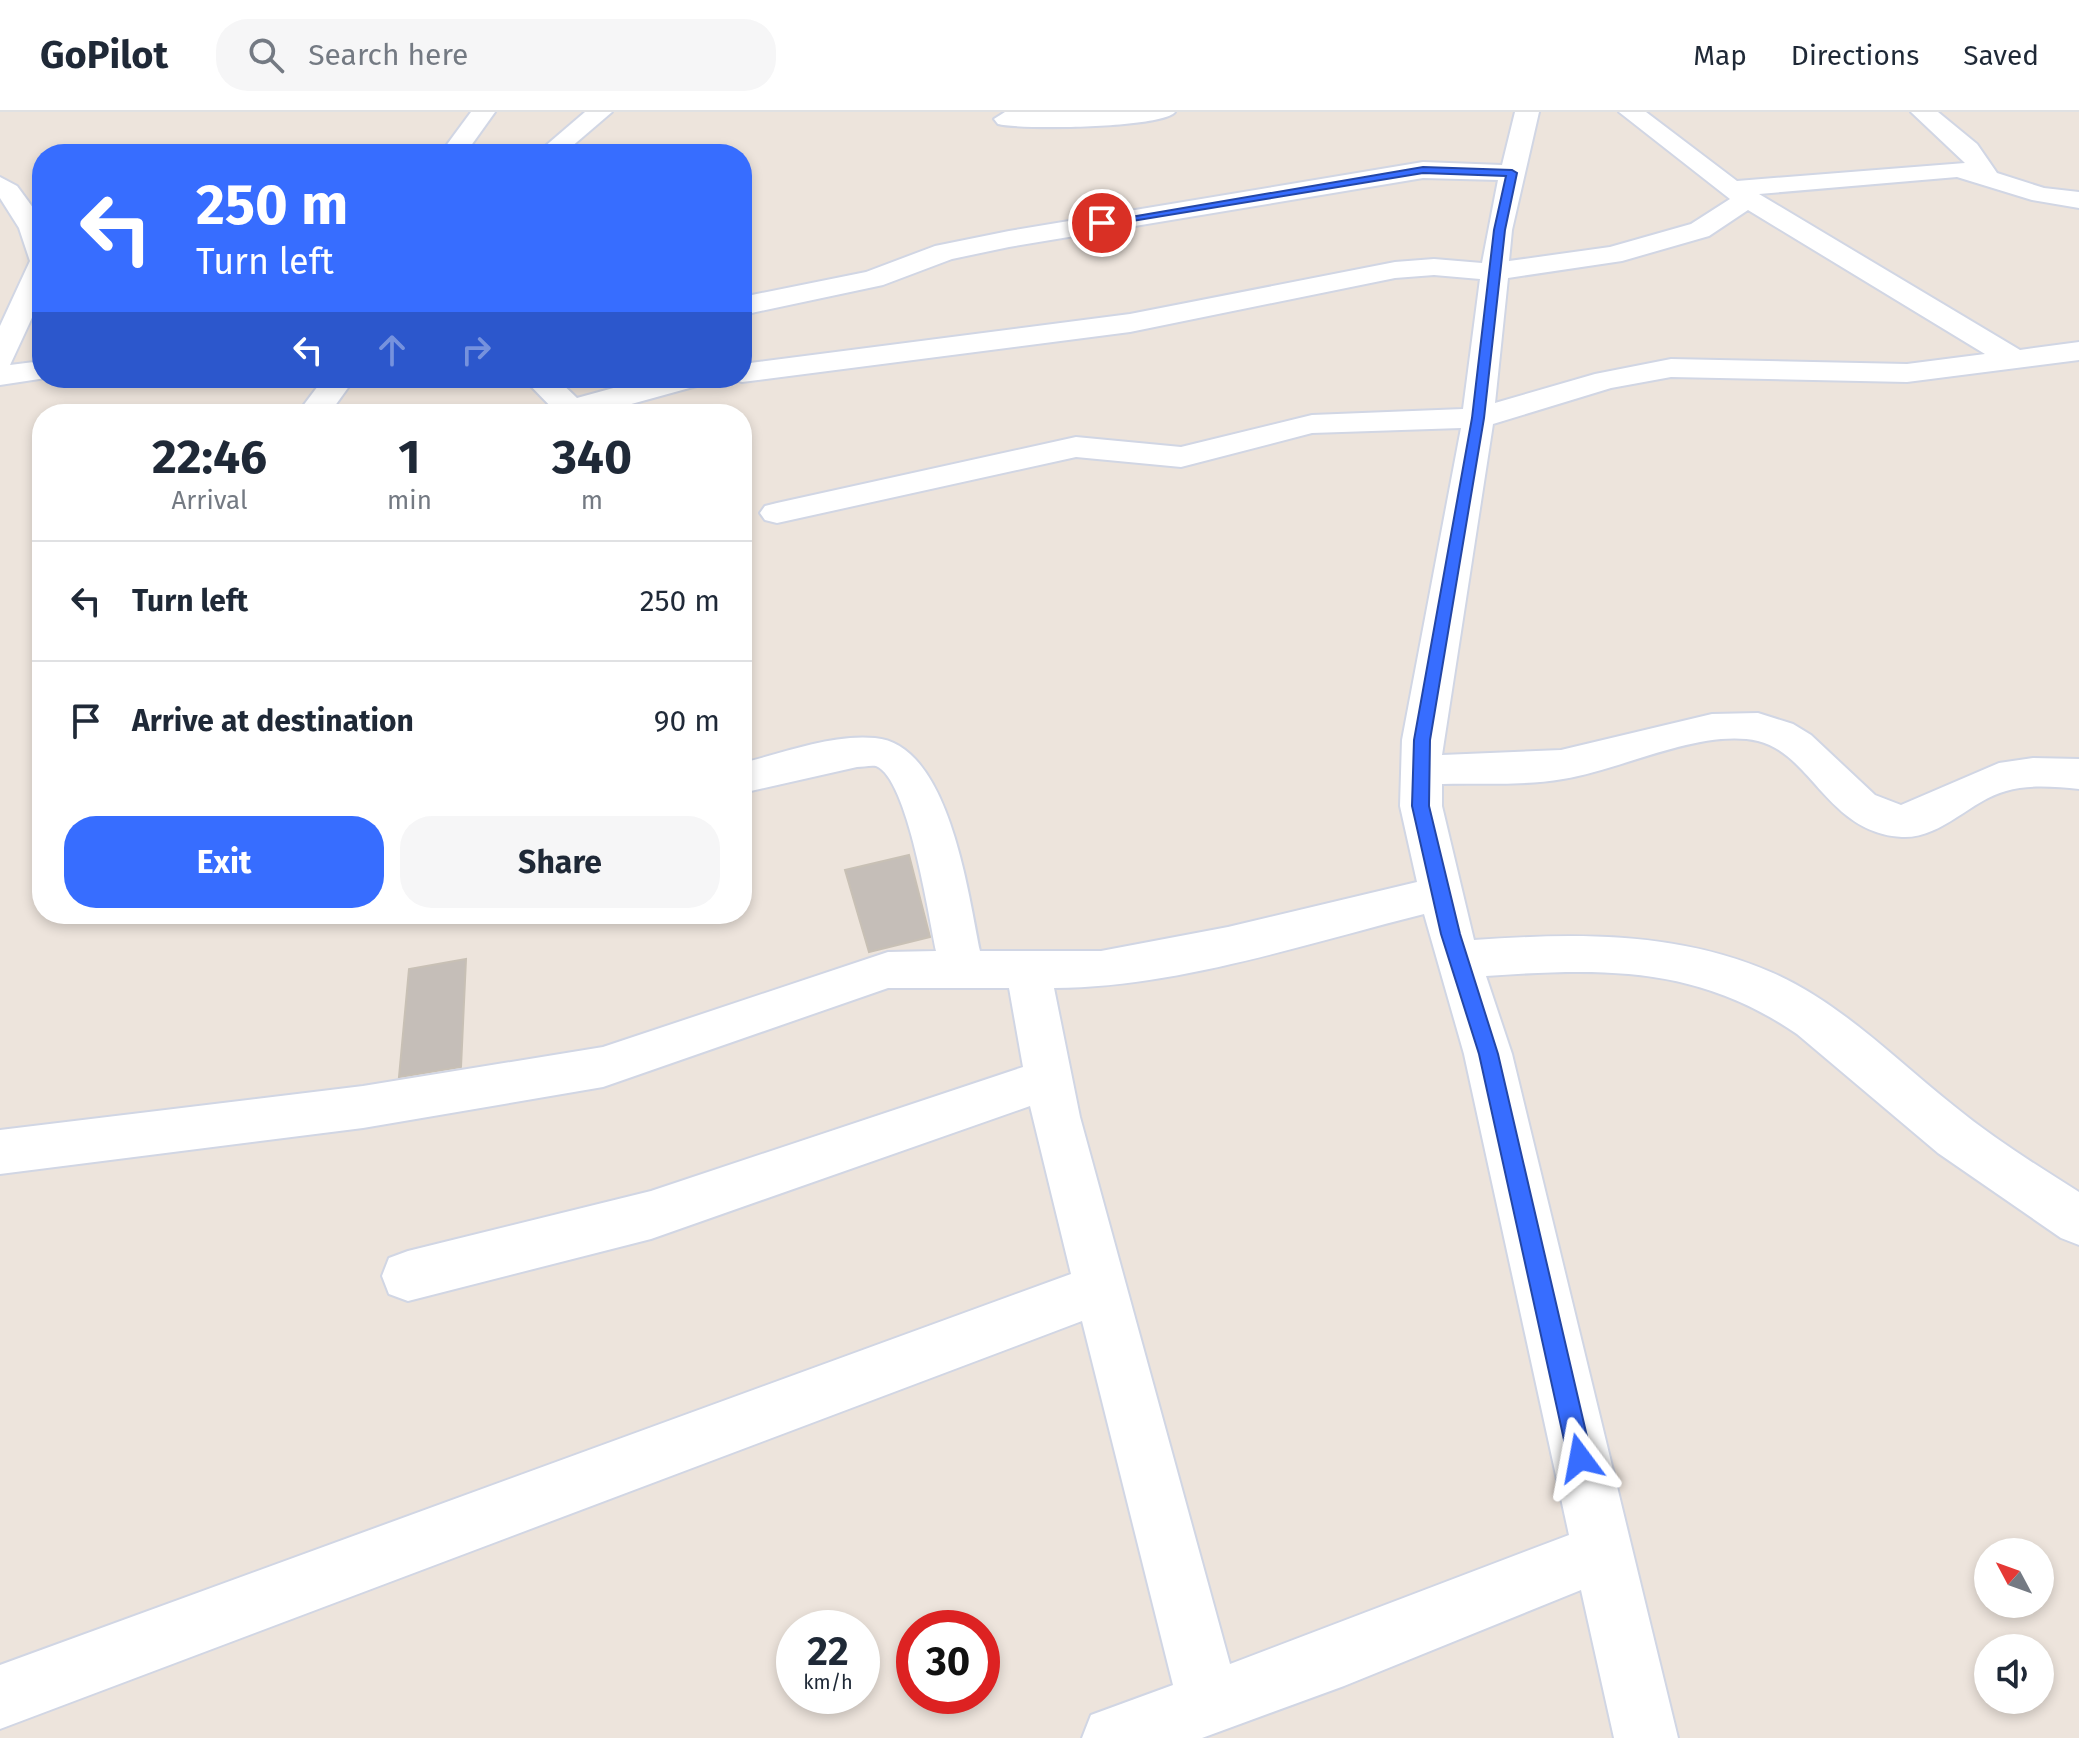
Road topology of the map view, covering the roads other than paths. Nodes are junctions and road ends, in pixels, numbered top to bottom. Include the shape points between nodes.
1 (483, 112) edge
2 (600, 112) edge
3 (1163, 112) edge
4 (1527, 112) edge
5 (1631, 112) edge
6 (1923, 112) edge
7 (1006, 119) dead end
8 (460, 144) edge
9 (560, 144) edge
10 (1512, 173) junction
11 (1986, 175) junction
12 (0, 185) edge
13 (1740, 194) junction
14 (2079, 200) edge
15 (32, 219) edge
16 (1494, 272) junction
17 (32, 284) edge
18 (752, 304) edge
19 (2079, 351) edge
20 (0, 359) edge
21 (2016, 360) junction
22 (32, 371) edge
23 (752, 372) edge
24 (0, 376) edge
25 (549, 388) edge
26 (645, 388) edge
27 (566, 404) edge
28 (603, 404) edge
29 (1478, 418) junction
30 (777, 513) dead end
31 (1421, 770) junction
32 (2079, 774) edge
33 (752, 776) edge
34 (1440, 893) junction
35 (1459, 959) junction
36 (962, 970) junction
37 (1028, 970) junction
38 (1049, 1079) junction
39 (0, 1152) edge
40 (2078, 1220) edge
41 (408, 1276) dead end
42 (1102, 1288) junction
43 (1601, 1552) junction
44 (0, 1697) edge
45 (1209, 1702) junction
46 (1114, 1738) edge
47 (1646, 1738) edge

1 - 8 street
2 - 9 street
3 - 7 street
4 - 10 street
5 - 13 street
6 - 11 street via 1968,149
10 - 16 street
10 - 18 street via 1423,170 1009,239 945,252 873,279
11 - 13 street via 1939,169
11 - 14 street via 2041,195
12 - 15 street
13 - 16 street via 1700,230 1676,240
13 - 21 street
16 - 23 street via 1395,270 1145,320
16 - 29 street
17 - 20 street
19 - 21 street
21 - 29 street via 1907,373 1671,368 1606,380
22 - 24 street
25 - 27 street
26 - 28 street
29 - 30 street via 1312,424 1181,457 1076,447
29 - 31 street
31 - 32 street via 1559,765 1686,734 1756,726 1783,733 1804,748 1842,790 1876,816 1904,822 1990,780 2019,774
31 - 34 street via 1421,806
33 - 36 street via 862,752 887,754 904,766 932,833
34 - 35 street
34 - 37 street via 1160,960 1101,969
35 - 40 street via 1593,951 1663,958 1734,976 1794,1008 1942,1126
35 - 43 street via 1488,1054
36 - 37 street
36 - 39 street via 888,970 603,1067 363,1107
37 - 38 street
38 - 41 street via 651,1215
38 - 42 street
42 - 44 street
42 - 45 street
43 - 45 street via 1344,1655
43 - 47 street
45 - 46 street

